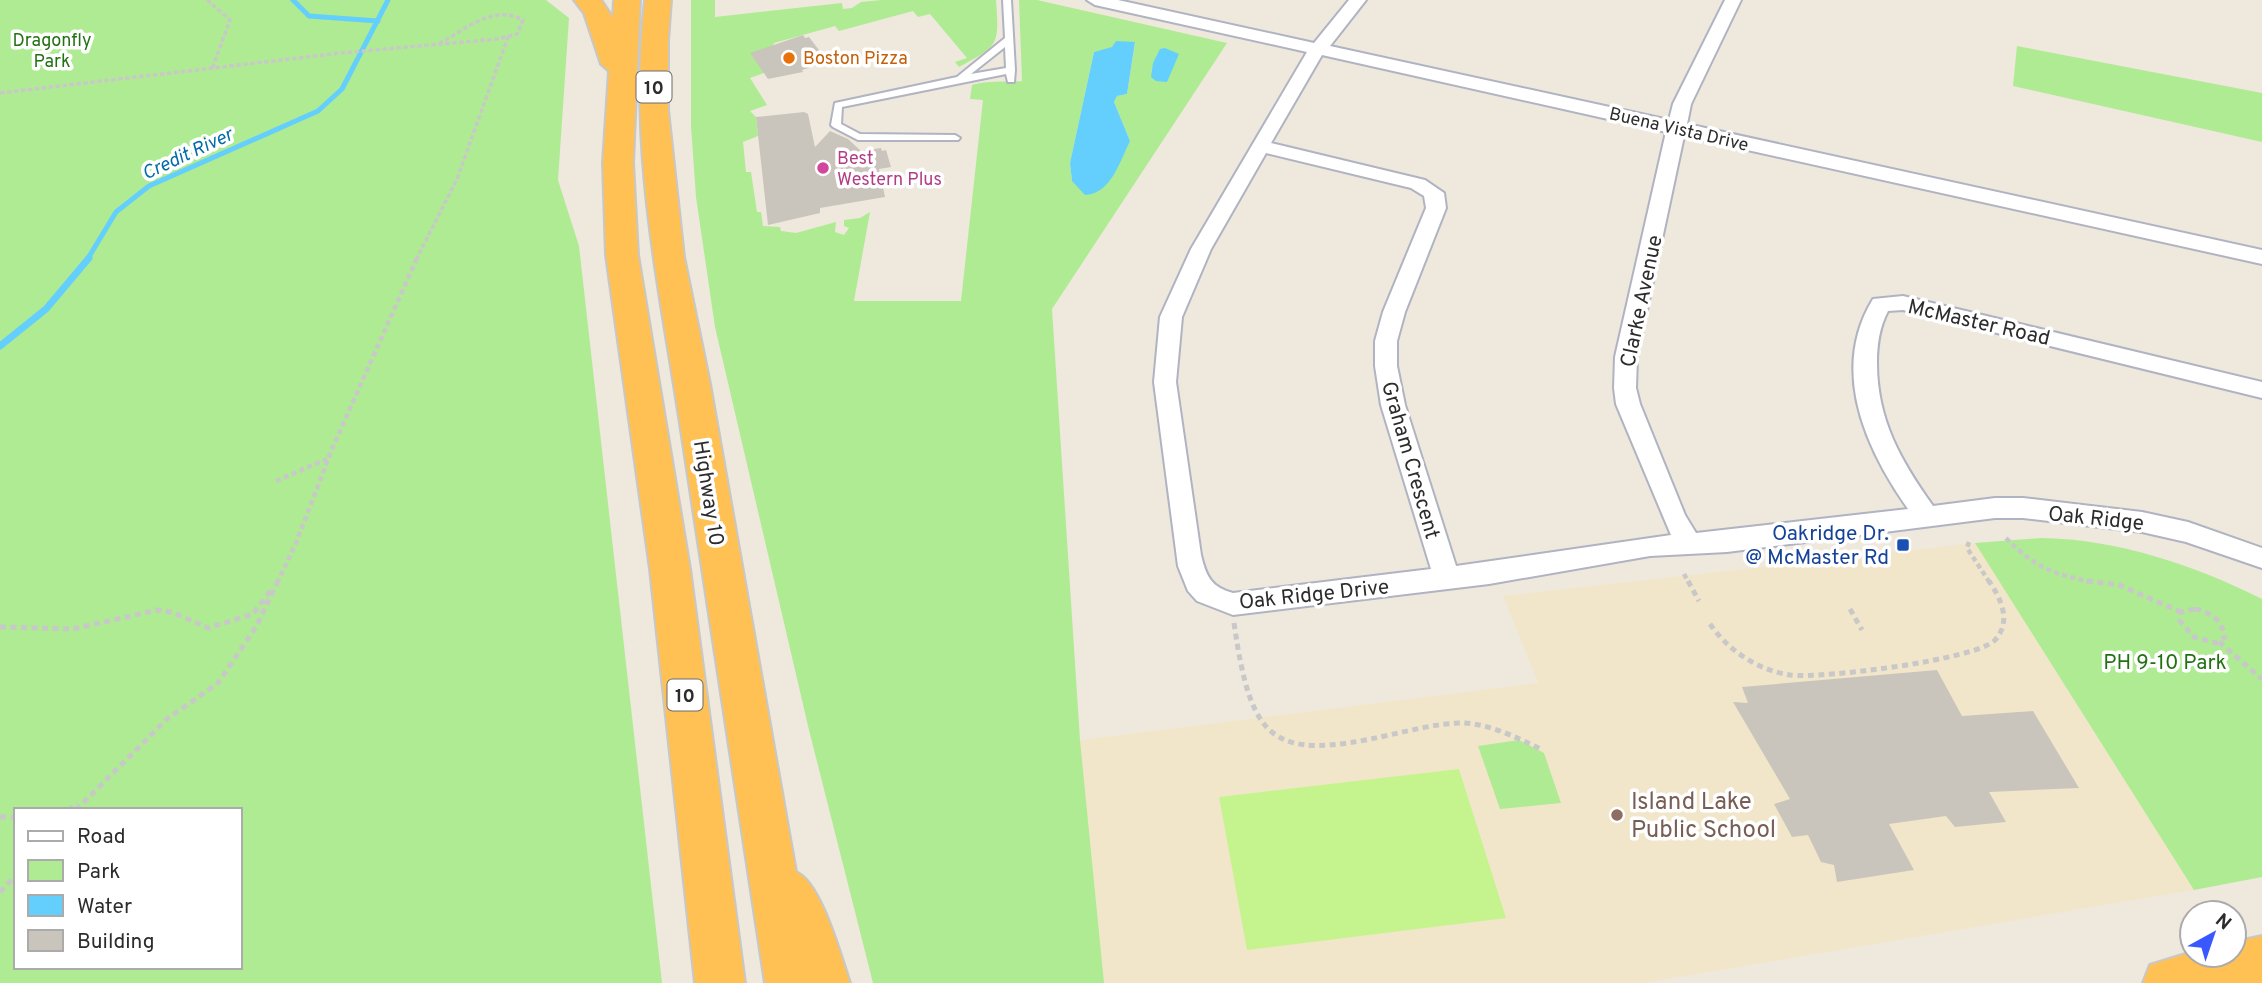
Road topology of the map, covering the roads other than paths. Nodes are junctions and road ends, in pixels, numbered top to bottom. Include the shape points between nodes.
1 (587, 0) edge
2 (627, 0) edge
3 (658, 0) edge
4 (1007, 0) edge
5 (1095, 0) edge
6 (1358, 0) edge
7 (1734, 0) edge
8 (1008, 40) junction
9 (1318, 49) junction
10 (960, 79) junction
11 (623, 84) junction
12 (1678, 130) junction
13 (955, 138) dead end
14 (1261, 146) junction
15 (2262, 257) edge
16 (2262, 390) edge
17 (1926, 516) junction
18 (1690, 545) junction
19 (2262, 558) edge
20 (1447, 578) junction
21 (769, 858) junction
22 (2262, 961) edge
23 (720, 983) edge
24 (790, 983) edge
25 (825, 983) edge
26 (2168, 983) edge

1 - 11 highway via 597,11
2 - 11 highway, 10
3 - 21 highway, Highway 10 / 10 via 653,110 657,175
4 - 8 lane
5 - 9 street, Buena Vista Drive
6 - 9 street, Oak Ridge Drive
7 - 12 street, Clarke Avenue via 1682,104
8 - 10 lane
8 - 10 lane via 1011,75
9 - 12 street, Buena Vista Drive
9 - 14 street, Oak Ridge Drive
10 - 13 lane via 838,105 836,125 858,137
11 - 23 highway, 10 via 618,163 622,255 670,569
12 - 15 street, Buena Vista Drive
12 - 18 street, Clarke Avenue via 1629,334 1625,388 1644,446
14 - 20 street, Graham Crescent via 1418,184 1434,192 1436,208 1386,341 1386,366 1393,405
14 - 20 street, Oak Ridge Drive via 1201,249 1171,317 1165,382 1193,577 1208,597 1233,604
16 - 17 street, McMaster Road via 1903,303 1881,304 1869,322 1866,404 1876,438
17 - 18 street, Oak Ridge Drive
17 - 19 street, Oak Ridge via 2023,508 2111,517 2188,532
18 - 20 street, Oak Ridge Drive via 1611,551
21 - 24 highway, Highway 10 / 10
21 - 25 highway via 805,925
22 - 26 highway

